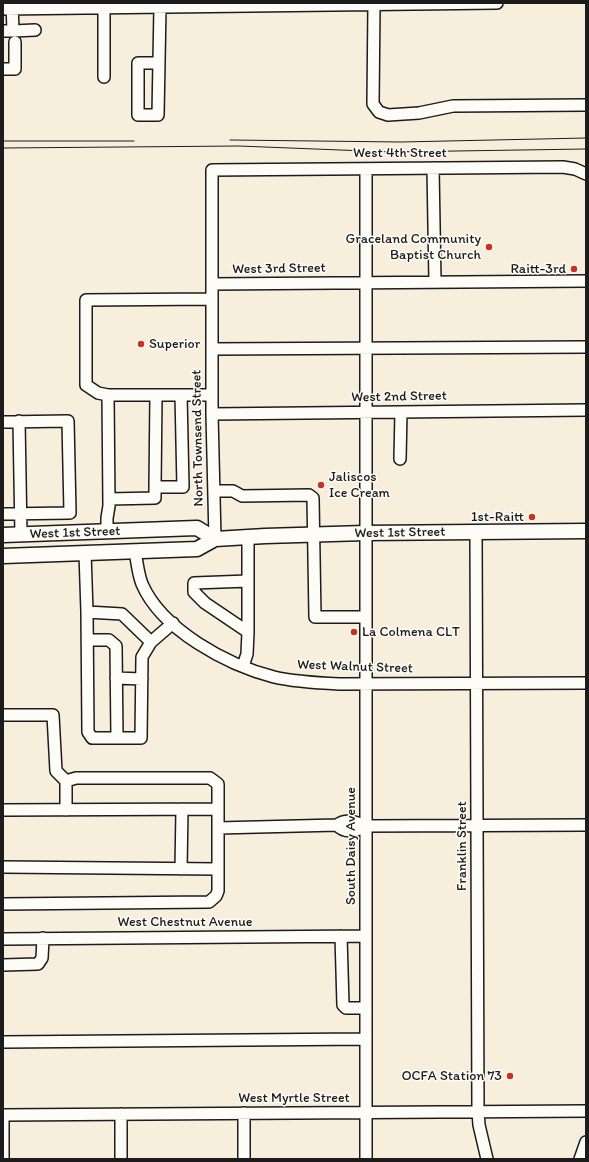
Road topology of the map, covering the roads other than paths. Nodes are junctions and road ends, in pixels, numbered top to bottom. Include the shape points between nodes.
1 (462, 3) edge
2 (497, 3) edge
3 (293, 4) edge
4 (314, 4) edge
5 (347, 4) edge
6 (374, 4) edge
7 (124, 5) edge
8 (241, 5) edge
9 (9, 7) edge
10 (160, 7) junction
11 (104, 8) junction
12 (8, 30) edge
13 (35, 30) dead end
14 (15, 42) dead end
15 (158, 63) junction
16 (3, 69) edge
17 (104, 77) dead end
18 (586, 105) edge
19 (433, 168) junction
20 (366, 169) junction
21 (212, 170) joint
22 (586, 174) edge
23 (586, 281) edge
24 (435, 282) junction
25 (366, 283) junction
26 (212, 284) junction
27 (212, 299) junction
28 (586, 346) edge
29 (365, 348) junction
30 (212, 350) junction
31 (108, 395) junction
32 (156, 395) junction
33 (181, 395) junction
34 (212, 395) junction
35 (586, 410) edge
36 (401, 412) junction
37 (365, 413) junction
38 (212, 414) junction
39 (19, 421) junction
40 (3, 422) edge
41 (400, 459) dead end
42 (155, 487) junction
43 (214, 491) junction
44 (109, 499) junction
45 (3, 514) edge
46 (20, 514) junction
47 (108, 531) junction
48 (586, 531) edge
49 (476, 532) junction
50 (365, 533) junction
51 (314, 534) junction
52 (3, 535) edge
53 (21, 535) junction
54 (248, 537) junction
55 (215, 539) junction
56 (134, 552) junction
57 (85, 553) junction
58 (3, 556) edge
59 (248, 582) junction
60 (87, 612) junction
61 (366, 617) junction
62 (173, 623) junction
63 (248, 632) junction
64 (87, 640) junction
65 (151, 642) junction
66 (243, 666) junction
67 (116, 678) junction
68 (142, 678) junction
69 (586, 683) edge
70 (477, 684) junction
71 (366, 685) junction
72 (3, 715) edge
73 (117, 738) junction
74 (66, 781) junction
75 (182, 809) junction
76 (217, 809) junction
77 (3, 810) edge
78 (66, 810) junction
79 (477, 825) junction
80 (586, 825) edge
81 (366, 826) junction
82 (218, 828) junction
83 (3, 867) edge
84 (181, 869) junction
85 (218, 869) junction
86 (3, 904) edge
87 (341, 936) junction
88 (366, 936) junction
89 (43, 938) junction
90 (3, 939) edge
91 (3, 965) edge
92 (366, 1008) junction
93 (366, 1039) junction
94 (3, 1042) edge
95 (586, 1111) edge
96 (366, 1112) junction
97 (478, 1112) junction
98 (244, 1113) junction
99 (121, 1114) junction
100 (3, 1115) edge
101 (586, 1142) edge
102 (3, 1159) edge
103 (121, 1159) edge
104 (244, 1159) edge
105 (366, 1159) edge
106 (487, 1159) edge
107 (580, 1159) edge

1 - 2 street
1 - 6 street
3 - 4 street
3 - 8 street
4 - 5 street
5 - 6 street
6 - 18 street via 373,104 379,112 388,115 419,113 453,106
7 - 10 street
7 - 11 street
8 - 10 street
9 - 11 street
9 - 12 street
10 - 15 street
11 - 17 street
12 - 13 street
14 - 16 street via 15,69
15 - 15 street via 158,115 138,115 138,63
19 - 20 street, West 4th Street
19 - 22 street, West 4th Street via 563,167
19 - 24 street
20 - 21 street, West 4th Street
20 - 25 street, South Daisy Avenue
21 - 26 street, North Townsend Street
23 - 24 street, West 3rd Street
24 - 25 street, West 3rd Street
25 - 26 street, West 3rd Street
25 - 29 street, South Daisy Avenue
26 - 27 street, North Townsend Street
27 - 30 street, North Townsend Street
27 - 31 street via 86,300 86,384
28 - 29 street
29 - 30 street
29 - 37 street, South Daisy Avenue
30 - 34 street, North Townsend Street
31 - 32 street
31 - 44 street
32 - 33 street
32 - 42 street
33 - 34 street
33 - 42 street via 183,487
34 - 38 street, North Townsend Street
35 - 36 street, West 2nd Street
36 - 37 street, West 2nd Street
36 - 41 street
37 - 38 street, West 2nd Street
37 - 50 street, South Daisy Avenue
38 - 43 street, North Townsend Street
39 - 40 street
39 - 46 street
39 - 46 street via 68,421 70,513
42 - 44 street via 155,498
43 - 51 street via 232,491 242,496 309,495 314,498
43 - 55 street, North Townsend Street
44 - 47 street
45 - 46 street
46 - 53 street
47 - 53 main road, West 1st Street
47 - 55 main road, West 1st Street via 197,528
48 - 49 main road, West 1st Street
49 - 50 main road, West 1st Street
49 - 70 street, Franklin Street
50 - 51 main road, West 1st Street
50 - 61 street, South Daisy Avenue
51 - 54 main road, West 1st Street
51 - 61 street via 315,617
52 - 53 main road, West 1st Street
54 - 55 main road, West 1st Street
54 - 59 street
55 - 56 main road, West 1st Street via 197,549
56 - 57 main road, West 1st Street
56 - 62 street, West Walnut Street via 147,593
57 - 58 main road, West 1st Street
57 - 60 street
59 - 63 street
59 - 63 street via 194,583 194,592 205,602
60 - 64 street
60 - 65 street via 122,614
61 - 71 street, South Daisy Avenue
62 - 65 street
62 - 66 street, West Walnut Street via 188,637 207,649
63 - 66 street via 247,654
64 - 67 street via 114,642
64 - 73 street via 88,732 92,738
65 - 68 street via 142,658
66 - 71 street, West Walnut Street via 274,677 304,682
67 - 68 street
67 - 73 street
68 - 73 street via 141,738
69 - 70 street, West Walnut Street
70 - 71 street, West Walnut Street
70 - 79 street, Franklin Street
71 - 81 street, South Daisy Avenue
72 - 74 street via 53,715 56,771
74 - 76 street via 76,778 210,778 218,784
74 - 78 street
75 - 76 street
75 - 78 street
75 - 84 street
76 - 82 street
77 - 78 street
79 - 80 street
79 - 81 street
79 - 97 street, Franklin Street
81 - 82 street via 347,831 337,825
81 - 88 street, South Daisy Avenue
82 - 85 street
83 - 84 street
84 - 85 street
85 - 86 street via 218,891 208,902
87 - 88 street, West Chestnut Avenue
87 - 89 street, West Chestnut Avenue
87 - 92 street via 343,1005 346,1008
88 - 92 street, South Daisy Avenue
89 - 90 street, West Chestnut Avenue
89 - 91 street via 42,958 38,964
92 - 93 street, South Daisy Avenue
93 - 94 street
93 - 96 street, South Daisy Avenue
95 - 97 street, West Myrtle Street
96 - 97 street, West Myrtle Street
96 - 98 street, West Myrtle Street
96 - 105 street, South Daisy Avenue
97 - 106 street, Franklin Street via 478,1125
98 - 99 street, West Myrtle Street
98 - 104 street
99 - 100 street, West Myrtle Street
99 - 103 street
100 - 102 street
101 - 107 street

